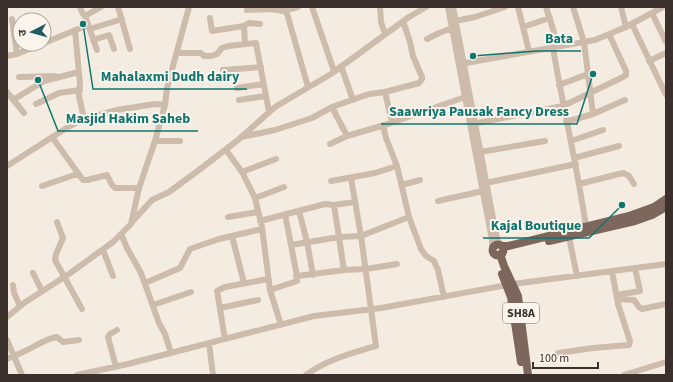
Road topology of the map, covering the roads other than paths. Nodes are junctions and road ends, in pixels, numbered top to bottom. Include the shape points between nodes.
1 (80, 7) edge
2 (101, 7) edge
3 (118, 7) edge
4 (298, 7) edge
5 (312, 7) edge
6 (380, 7) edge
7 (426, 7) edge
8 (448, 7) edge
9 (453, 7) edge
10 (505, 7) edge
11 (518, 7) edge
12 (546, 7) edge
13 (573, 7) edge
14 (621, 7) edge
15 (663, 7) edge
16 (187, 8) edge
17 (268, 8) edge
18 (246, 9) edge
19 (286, 10) junction
20 (652, 13) junction
21 (85, 16) junction
22 (210, 18) dead end
23 (550, 18) junction
24 (122, 19) junction
25 (403, 21) junction
26 (455, 21) junction
27 (246, 24) junction
28 (260, 24) dead end
29 (629, 25) junction
30 (523, 26) junction
31 (89, 27) junction
32 (452, 28) junction
33 (75, 30) junction
34 (385, 34) junction
35 (609, 34) junction
36 (427, 39) dead end
37 (52, 40) edge
38 (93, 40) junction
39 (584, 42) junction
40 (666, 42) edge
41 (245, 44) junction
42 (555, 47) junction
43 (114, 49) dead end
44 (130, 49) dead end
45 (97, 50) dead end
46 (529, 51) junction
47 (22, 52) edge
48 (177, 53) junction
49 (666, 53) edge
50 (17, 54) joint
51 (7, 56) edge
52 (649, 61) junction
53 (461, 64) junction
54 (341, 66) junction
55 (261, 67) junction
56 (223, 70) dead end
57 (334, 71) junction
58 (78, 72) junction
59 (588, 74) junction
60 (62, 76) junction
61 (19, 78) dead end
62 (666, 78) edge
63 (659, 81) junction
64 (263, 84) junction
65 (559, 85) junction
66 (308, 87) junction
67 (237, 88) dead end
68 (80, 90) junction
69 (7, 92) edge
70 (384, 92) junction
71 (591, 94) junction
72 (666, 95) edge
73 (265, 96) junction
74 (465, 97) junction
75 (13, 100) junction
76 (238, 100) dead end
77 (353, 100) junction
78 (625, 100) dead end
79 (36, 104) dead end
80 (165, 105) junction
81 (563, 106) junction
82 (332, 107) junction
83 (269, 112) junction
84 (24, 113) dead end
85 (593, 114) junction
86 (84, 119) junction
87 (392, 122) junction
88 (566, 122) junction
89 (473, 124) junction
90 (383, 125) junction
91 (603, 130) dead end
92 (347, 136) junction
93 (52, 137) junction
94 (241, 137) junction
95 (155, 141) junction
96 (180, 141) dead end
97 (545, 141) dead end
98 (571, 141) junction
99 (330, 144) dead end
100 (619, 146) dead end
101 (226, 150) junction
102 (480, 152) junction
103 (276, 160) dead end
104 (575, 161) junction
105 (7, 166) edge
106 (397, 166) junction
107 (242, 172) junction
108 (77, 174) junction
109 (351, 178) junction
110 (420, 180) dead end
111 (331, 181) dead end
112 (486, 183) junction
113 (579, 184) junction
114 (634, 184) dead end
115 (402, 185) junction
116 (42, 186) dead end
117 (284, 187) dead end
118 (139, 188) junction
119 (483, 191) junction
120 (255, 198) junction
121 (666, 199) edge
122 (438, 201) dead end
123 (355, 202) junction
124 (334, 205) junction
125 (666, 207) edge
126 (299, 211) junction
127 (258, 212) junction
128 (285, 214) junction
129 (228, 217) dead end
130 (409, 217) junction
131 (260, 221) junction
132 (57, 222) dead end
133 (131, 224) junction
134 (586, 226) junction
135 (262, 229) junction
136 (121, 234) junction
137 (232, 236) junction
138 (361, 236) junction
139 (339, 237) junction
140 (569, 237) junction
141 (307, 242) junction
142 (291, 245) junction
143 (103, 250) junction
144 (499, 250) junction
145 (397, 264) dead end
146 (666, 264) edge
147 (635, 268) junction
148 (366, 269) junction
149 (344, 270) junction
150 (612, 271) junction
151 (33, 273) dead end
152 (296, 275) junction
153 (313, 275) junction
154 (113, 276) dead end
155 (577, 276) junction
156 (65, 277) junction
157 (268, 279) junction
158 (144, 283) junction
159 (244, 283) junction
160 (13, 285) dead end
161 (510, 285) junction
162 (270, 290) junction
163 (42, 291) junction
164 (191, 292) dead end
165 (444, 297) junction
166 (617, 297) junction
167 (258, 300) dead end
168 (666, 304) edge
169 (153, 305) junction
170 (20, 306) junction
171 (220, 308) junction
172 (82, 309) dead end
173 (372, 309) junction
174 (7, 317) edge
175 (281, 324) junction
176 (117, 330) dead end
177 (225, 339) junction
178 (7, 340) edge
179 (79, 340) dead end
180 (209, 343) junction
181 (170, 353) junction
182 (558, 353) dead end
183 (14, 355) junction
184 (7, 359) edge
185 (666, 362) edge
186 (116, 367) junction
187 (22, 375) edge
188 (76, 375) edge
189 (213, 375) edge
190 (306, 375) edge
191 (523, 375) edge
192 (528, 375) edge
193 (624, 375) edge

1 - 21 street
2 - 21 street
3 - 24 street
4 - 19 street
5 - 57 street
6 - 34 street
7 - 25 street
8 - 32 street
9 - 26 street
10 - 26 street
11 - 30 street
12 - 23 street
13 - 39 street
14 - 29 street
15 - 20 street
16 - 48 street
17 - 18 street
17 - 19 street
18 - 27 street
19 - 66 street
20 - 29 street
20 - 40 street
21 - 31 street
22 - 27 street via 212,31
23 - 30 street
23 - 42 street
24 - 31 street
24 - 44 street
25 - 34 street
25 - 70 street via 422,79 412,86
26 - 53 street
27 - 28 street
27 - 41 street
29 - 35 street
29 - 52 street
30 - 46 street
31 - 33 street
31 - 38 street
32 - 36 street
32 - 53 street
33 - 37 street
33 - 58 street
34 - 54 street
35 - 39 street
35 - 71 street via 626,73
38 - 43 street via 108,36
38 - 45 street
39 - 42 street
39 - 59 street
41 - 48 street via 222,48 211,56 204,56 201,53
41 - 55 street via 256,43
42 - 46 street
42 - 65 street
46 - 53 street
47 - 50 street
48 - 80 street
49 - 52 street
50 - 51 street
52 - 63 street
53 - 74 street
53 - 89 street
54 - 57 street
54 - 77 street
55 - 56 street
55 - 64 street
57 - 66 street
58 - 60 street
58 - 68 street
59 - 65 street
59 - 71 street
60 - 61 street
60 - 75 street via 36,85
62 - 63 street
63 - 72 street
64 - 67 street
64 - 73 street
65 - 81 street
66 - 83 street
68 - 79 street via 59,93
68 - 86 street via 79,99
69 - 75 street
70 - 77 street
70 - 87 street
71 - 81 street
71 - 85 street
73 - 76 street
73 - 83 street
74 - 87 street
74 - 89 street
75 - 84 street
77 - 82 street
78 - 85 street
80 - 86 street via 154,104 117,110
80 - 95 street
81 - 88 street
81 - 89 street
82 - 92 street
82 - 94 street via 312,118 275,130
83 - 94 street
85 - 88 street
86 - 93 street
87 - 90 street
88 - 98 street
89 - 102 street
89 - 119 street
90 - 92 street
90 - 106 street
91 - 98 street
92 - 99 street
93 - 105 street
93 - 108 street
94 - 101 street
95 - 96 street
95 - 118 street
97 - 102 street
98 - 104 street
100 - 104 street
101 - 107 street
101 - 133 street via 169,192 152,200
102 - 112 street
103 - 107 street
104 - 112 street
104 - 113 street
106 - 109 street
106 - 115 street
107 - 120 street
108 - 116 street
108 - 118 street via 83,180 107,175 116,188
109 - 111 street
109 - 123 street
110 - 115 street
112 - 144 street
113 - 114 street via 624,173
113 - 134 street
115 - 130 street
117 - 120 street
118 - 133 street
119 - 122 street
119 - 144 street via 492,240
120 - 127 street
121 - 134 main road via 642,212
123 - 124 street
123 - 138 street
124 - 126 street via 325,204
124 - 139 street
125 - 140 main road via 640,220
126 - 128 street
126 - 141 street
127 - 129 street
127 - 131 street
128 - 131 street
128 - 142 street
130 - 138 street
130 - 165 street via 421,249 434,261 438,270
131 - 135 street
132 - 156 street via 63,238 55,260
133 - 136 street
134 - 144 main road
135 - 137 street
135 - 157 street
136 - 143 street
136 - 158 street
137 - 158 street via 190,249 180,268
137 - 159 street
138 - 139 street
138 - 148 street
139 - 141 street
139 - 149 street
140 - 144 main road
140 - 155 street
141 - 142 street
141 - 153 street
142 - 152 street
143 - 154 street
143 - 156 street
144 - 161 main road, SH8A via 499,266
145 - 148 street
146 - 147 street
147 - 150 street
147 - 166 street via 640,291
148 - 149 street
148 - 173 street
149 - 153 street
150 - 155 street
150 - 166 street
151 - 163 street
152 - 153 street
152 - 162 street via 297,281
155 - 161 street
156 - 163 street
156 - 172 street
157 - 159 street
157 - 162 street
158 - 169 street
159 - 171 street via 216,291
160 - 170 street
161 - 165 street
161 - 191 main road, SH8A
161 - 192 main road, SH8A via 518,296
162 - 175 street
163 - 170 street
164 - 169 street
165 - 173 street
166 - 168 street via 634,300 642,309
166 - 182 street via 629,345
167 - 171 street
169 - 181 street
170 - 174 street
171 - 177 street
173 - 175 street via 314,316
173 - 190 street via 376,346 328,362
175 - 177 street
176 - 186 street via 108,337
177 - 180 street
178 - 183 street
179 - 183 street via 63,342 57,337
180 - 181 street
180 - 189 street
181 - 186 street
183 - 184 street
183 - 187 street
185 - 193 street
186 - 188 street

